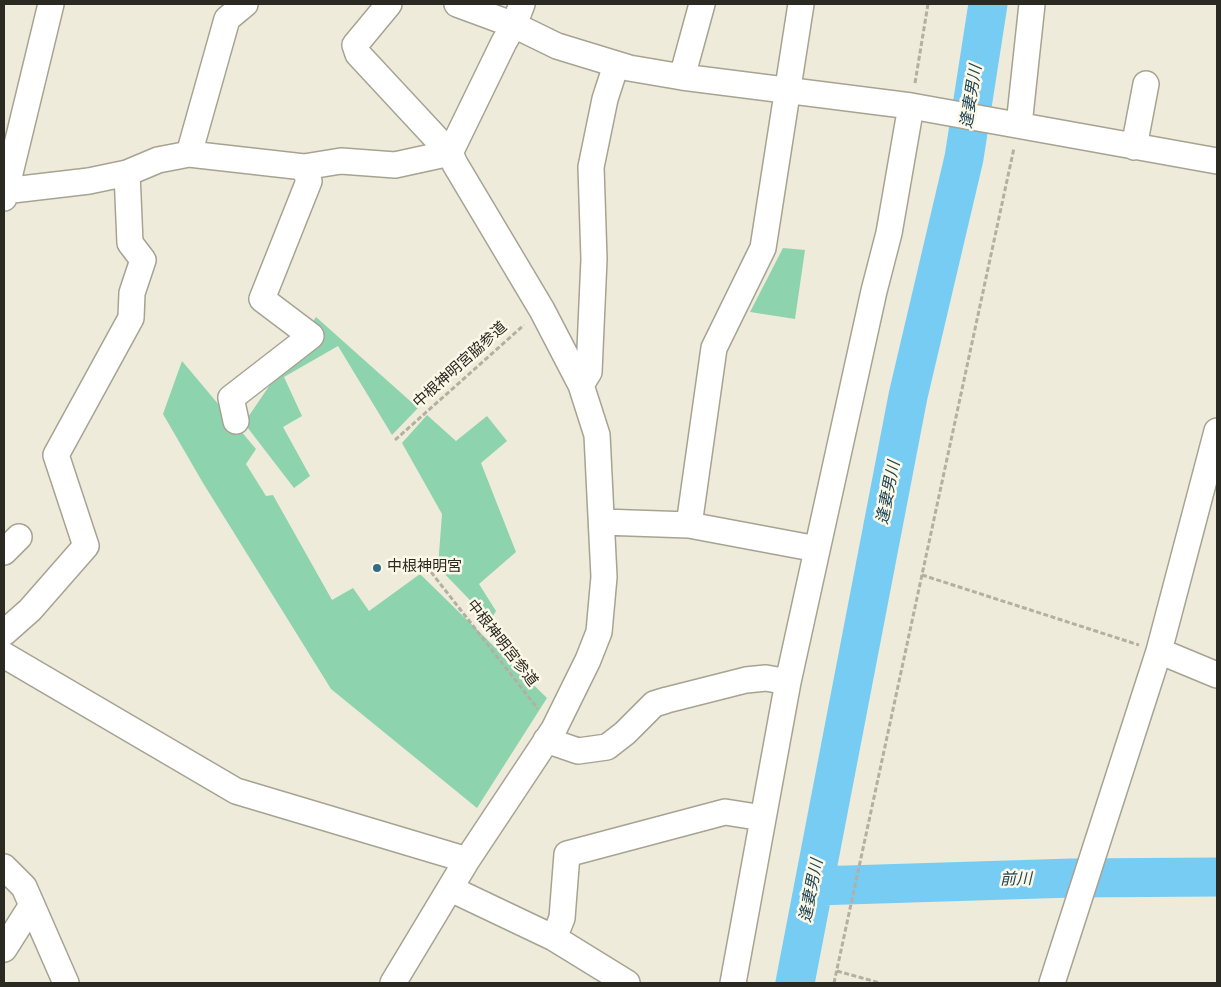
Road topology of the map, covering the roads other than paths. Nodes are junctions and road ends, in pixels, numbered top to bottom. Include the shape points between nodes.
1 (51, 4) edge
2 (245, 4) edge
3 (389, 4) edge
4 (457, 4) edge
5 (702, 4) edge
6 (801, 4) edge
7 (1032, 4) edge
8 (518, 14) edge
9 (616, 65) junction
10 (682, 77) junction
11 (1146, 84) dead end
12 (787, 90) junction
13 (915, 107) junction
14 (1014, 124) junction
15 (1134, 146) junction
16 (450, 152) junction
17 (189, 154) junction
18 (1217, 161) edge
19 (304, 167) junction
20 (127, 173) junction
21 (4, 193) edge
22 (581, 385) junction
23 (236, 421) dead end
24 (1217, 431) edge
25 (602, 522) junction
26 (689, 525) junction
27 (817, 549) junction
28 (4, 633) edge
29 (1159, 651) junction
30 (4, 655) edge
31 (1217, 675) edge
32 (788, 682) junction
33 (550, 734) junction
34 (763, 818) junction
35 (468, 860) junction
36 (4, 866) edge
37 (451, 889) junction
38 (32, 905) junction
39 (554, 938) junction
40 (4, 949) edge
41 (66, 983) edge
42 (393, 983) edge
43 (627, 983) edge
44 (733, 983) edge
45 (1052, 983) edge

1 - 21 street
2 - 17 street via 228,19
3 - 16 street via 355,45 358,54
4 - 8 street
5 - 10 street
6 - 12 street
7 - 14 street
8 - 9 street via 557,46
8 - 16 street
9 - 10 street
9 - 22 street via 605,99 591,167 594,259 590,362 589,372
10 - 12 street
11 - 15 street
12 - 13 street
12 - 26 street via 763,248 714,348
13 - 14 street
13 - 27 street
14 - 15 street
15 - 18 street
16 - 19 street via 395,165 341,161
16 - 22 street via 542,310
17 - 19 street
17 - 20 street via 158,160
19 - 23 street via 309,181 262,299 311,336 231,398
20 - 21 street
20 - 28 street via 130,243 143,260 132,293 131,318 56,455 86,546 30,610
22 - 25 street via 597,435
24 - 29 street
25 - 26 street
25 - 33 street via 604,577 598,632 588,660
26 - 27 street
27 - 32 street
29 - 31 street
29 - 45 street
30 - 35 street via 236,791
32 - 33 street via 766,678 746,680 654,704 606,747 578,751
32 - 34 street
33 - 35 street
34 - 39 street via 725,812 567,854 562,918
34 - 44 street
35 - 37 street
36 - 38 street via 24,887
37 - 39 street
37 - 42 street
38 - 40 street
38 - 41 street
39 - 43 street

